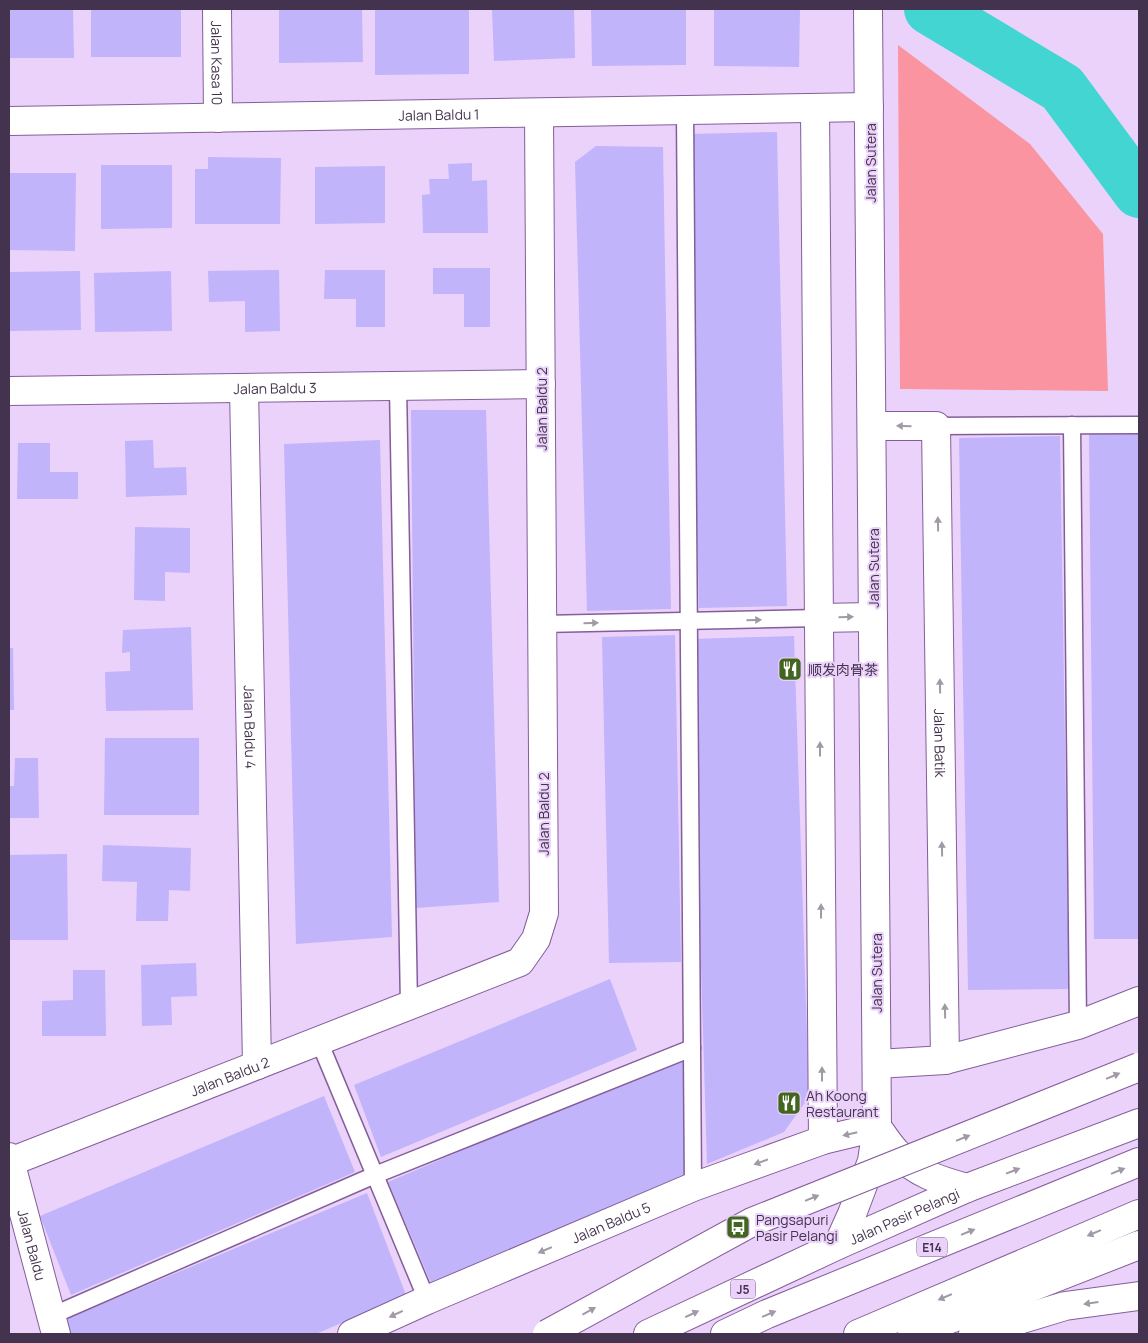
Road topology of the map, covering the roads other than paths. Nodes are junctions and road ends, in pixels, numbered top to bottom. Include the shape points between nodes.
1 (217, 9) edge
2 (868, 9) edge
3 (815, 108) junction
4 (869, 108) junction
5 (685, 111) junction
6 (539, 113) junction
7 (218, 118) junction
8 (9, 121) edge
9 (541, 384) junction
10 (398, 386) junction
11 (244, 388) junction
12 (9, 391) edge
13 (1072, 425) junction
14 (1139, 425) edge
15 (872, 426) junction
16 (936, 426) junction
17 (873, 617) junction
18 (819, 618) junction
19 (689, 621) junction
20 (542, 624) junction
21 (1139, 1001) edge
22 (409, 1006) junction
23 (1078, 1025) junction
24 (319, 1041) junction
25 (692, 1048) junction
26 (946, 1060) junction
27 (877, 1064) junction
28 (258, 1065) junction
29 (1139, 1067) edge
30 (1139, 1123) edge
31 (877, 1127) junction
32 (823, 1140) junction
33 (9, 1160) edge
34 (1139, 1162) edge
35 (375, 1175) junction
36 (693, 1187) junction
37 (967, 1188) junction
38 (1139, 1214) edge
39 (838, 1245) junction
40 (1139, 1245) edge
41 (1139, 1296) edge
42 (427, 1300) junction
43 (54, 1325) edge
44 (352, 1334) edge
45 (547, 1334) edge
46 (648, 1334) edge
47 (725, 1334) edge
48 (858, 1334) edge
49 (912, 1334) edge
50 (973, 1334) edge

1 - 7 main road, Jalan Kasa 10
2 - 4 main road, Jalan Sutera
3 - 4 main road, Jalan Baldu 1
3 - 5 main road, Jalan Baldu 1
3 - 18 main road
4 - 15 main road, Jalan Sutera
5 - 6 main road, Jalan Baldu 1
5 - 19 lane
6 - 7 main road, Jalan Baldu 1
6 - 9 main road, Jalan Baldu 2
7 - 8 main road, Jalan Baldu 1
9 - 10 main road, Jalan Baldu 3
9 - 20 main road, Jalan Baldu 2
10 - 11 main road, Jalan Baldu 3
10 - 22 lane
11 - 12 main road, Jalan Baldu 3
11 - 28 main road, Jalan Baldu 4
13 - 14 lane
13 - 16 lane
13 - 23 lane
16 -> 15 main road
15 - 17 main road, Jalan Sutera
26 -> 16 main road, Jalan Batik
18 -> 17 main road
17 - 27 main road, Jalan Sutera
19 -> 18 lane
32 -> 18 main road
20 -> 19 lane
19 - 25 lane
20 - 22 main road, Jalan Baldu 2 via 544,913 536,939 520,962
21 - 23 main road
22 - 24 main road, Jalan Baldu 2
23 - 26 main road
24 - 28 main road, Jalan Baldu 2
24 - 35 lane
25 - 35 lane
25 - 36 lane
26 - 27 main road
27 - 31 main road, Jalan Sutera
28 - 33 main road, Jalan Baldu 2
45 -> 29 main road, bridge via 752,1222
37 -> 30 main road, Jalan Pasir Pelangi / J5
31 -> 32 main road, Jalan Baldu 5
31 - 37 main road via 897,1153 917,1170
31 - 39 main road, Jalan Sutera via 872,1161
32 -> 36 main road, Jalan Baldu 5
33 - 43 main road, Jalan Baldu
47 -> 34 main road, E14
35 - 42 lane
35 - 43 lane
36 -> 42 main road, Jalan Baldu 5
37 - 39 main road, Jalan Pasir Pelangi / J5
38 -> 48 main road
46 -> 39 main road, Jalan Pasir Pelangi / J5
40 - 49 main road
41 -> 50 main road via 1065,1306
42 -> 44 main road, Jalan Baldu 5

